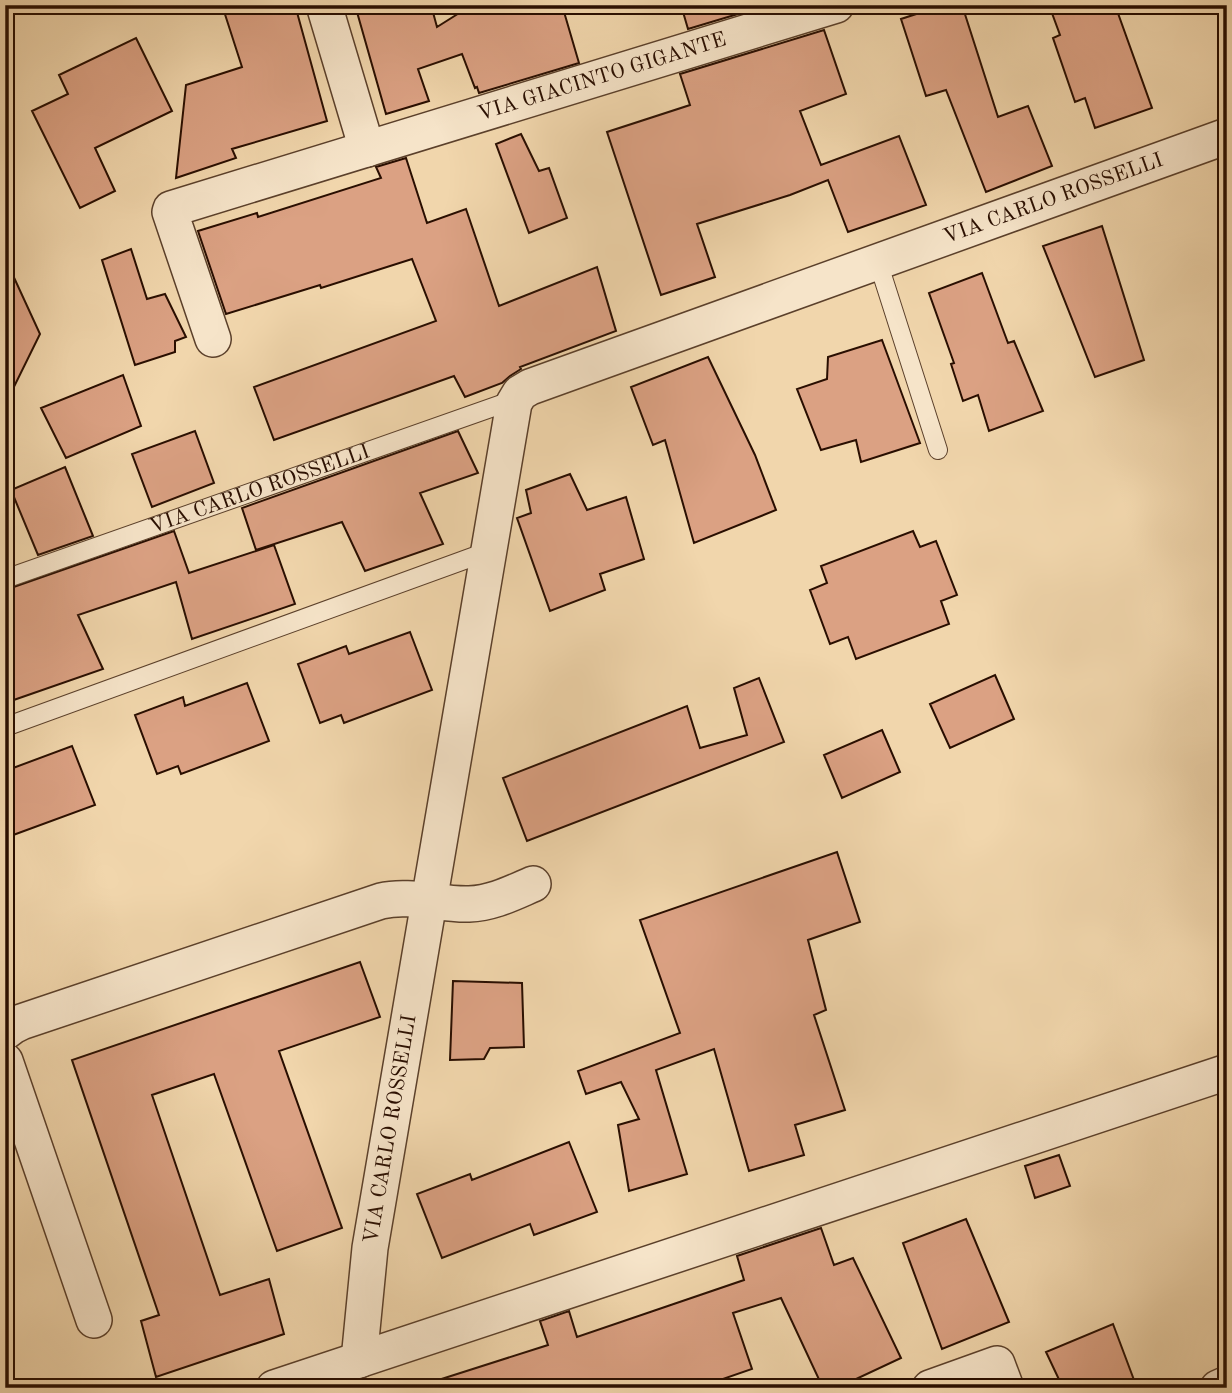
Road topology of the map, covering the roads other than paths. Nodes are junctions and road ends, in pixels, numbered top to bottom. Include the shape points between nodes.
1 (324, 5) edge
2 (836, 5) edge
3 (1227, 136) edge
4 (367, 149) junction
5 (878, 262) junction
6 (213, 339) dead end
7 (514, 403) junction
8 (938, 450) dead end
9 (489, 551) junction
10 (5, 579) edge
11 (5, 727) edge
12 (533, 884) dead end
13 (429, 901) junction
14 (6, 1038) edge
15 (1227, 1072) edge
16 (94, 1321) dead end
17 (359, 1360) junction
18 (1227, 1384) edge
19 (274, 1388) edge
20 (930, 1388) edge
21 (1006, 1388) edge
22 (1218, 1388) edge

1 - 4 street
2 - 4 street, VIA GIACINTO GIGANTE
3 - 5 street, VIA CARLO ROSSELLI
4 - 6 street, VIA GIACINTO GIGANTE via 169,210
5 - 7 street, VIA CARLO ROSSELLI via 530,387
5 - 8 lane
7 - 9 street, VIA CARLO ROSSELLI
7 - 10 lane, VIA CARLO ROSSELLI
9 - 11 lane
9 - 13 street, VIA CARLO ROSSELLI
12 - 13 street via 502,898 471,904
13 - 14 street via 381,901 21,1022
13 - 17 street, VIA CARLO ROSSELLI via 370,1248
14 - 16 street
15 - 17 street
17 - 19 street
18 - 22 street
20 - 21 street via 997,1364

